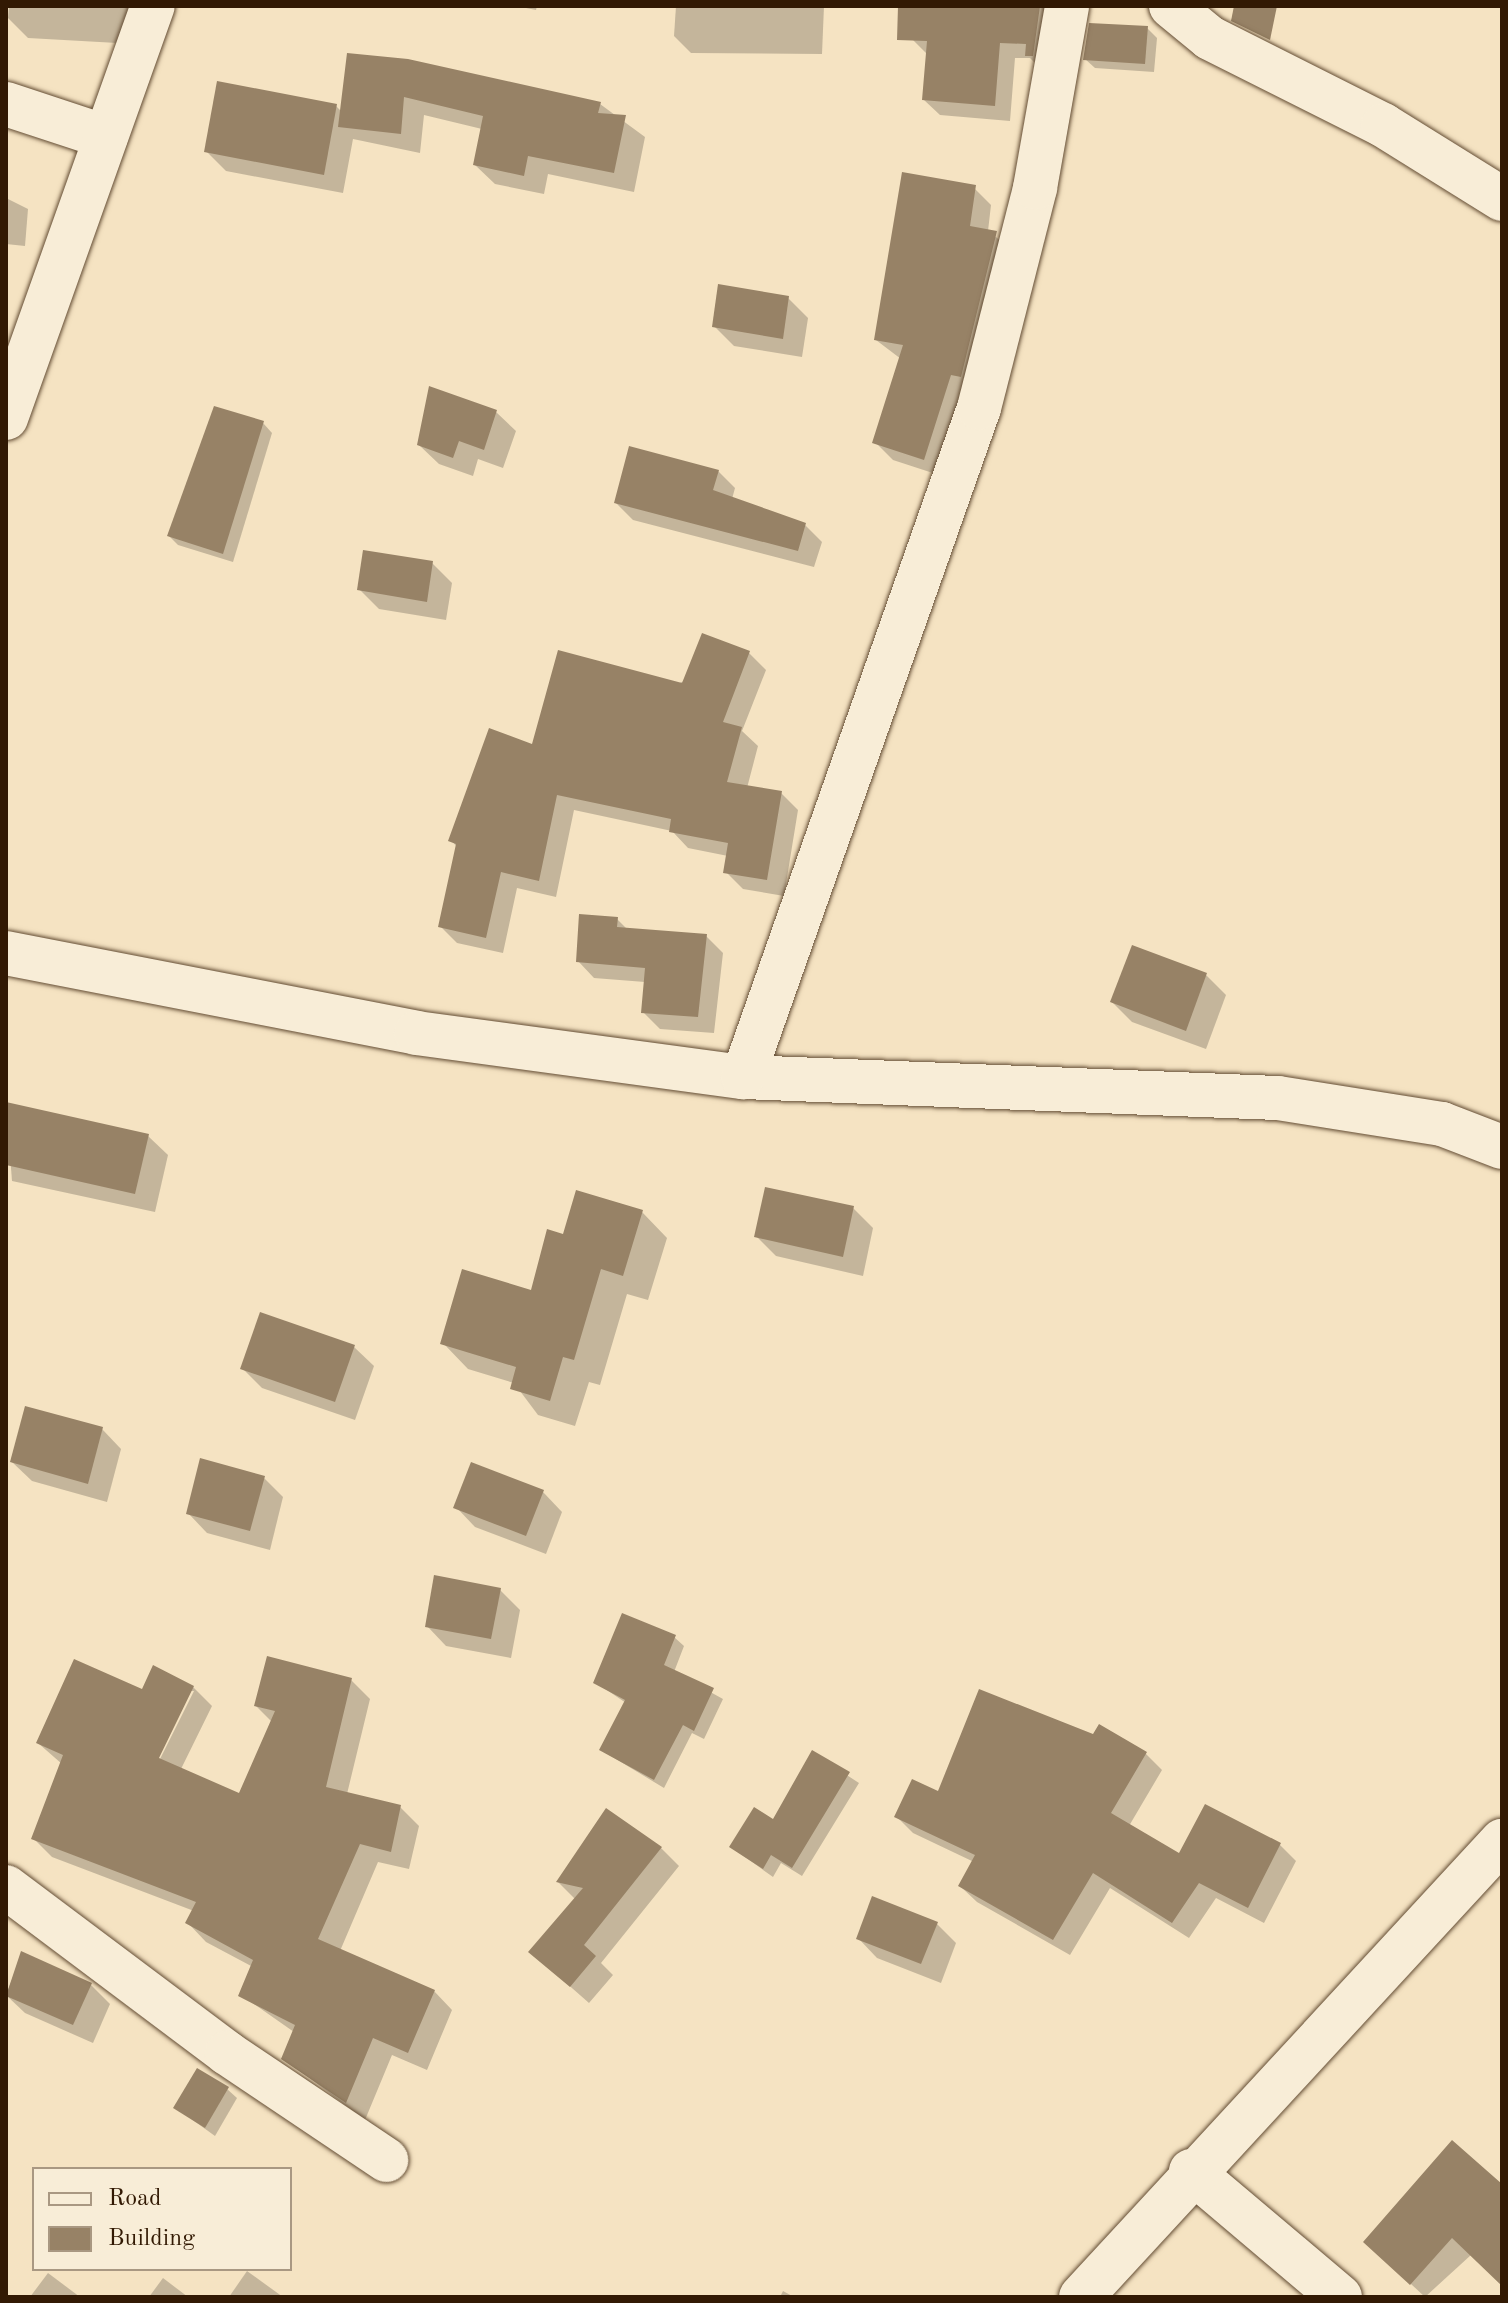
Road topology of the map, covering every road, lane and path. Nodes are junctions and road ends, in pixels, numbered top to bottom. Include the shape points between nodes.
1 (153, 6) edge
2 (1067, 6) edge
3 (1171, 6) edge
4 (6, 104) edge
5 (106, 137) junction
6 (1502, 199) edge
7 (6, 418) edge
8 (6, 953) edge
9 (743, 1077) junction
10 (1502, 1147) edge
11 (1502, 1841) edge
12 (6, 1887) edge
13 (386, 2160) dead end
14 (1191, 2171) junction
15 (1081, 2297) edge
16 (1340, 2297) edge

1 - 5 street
2 - 9 street via 1035,188 979,408
3 - 6 street via 1210,38 1383,125
4 - 5 street
5 - 7 street
8 - 9 street via 416,1033
9 - 10 street via 1278,1098 1442,1124
11 - 14 street
12 - 13 street via 227,2053
14 - 15 street
14 - 16 street

